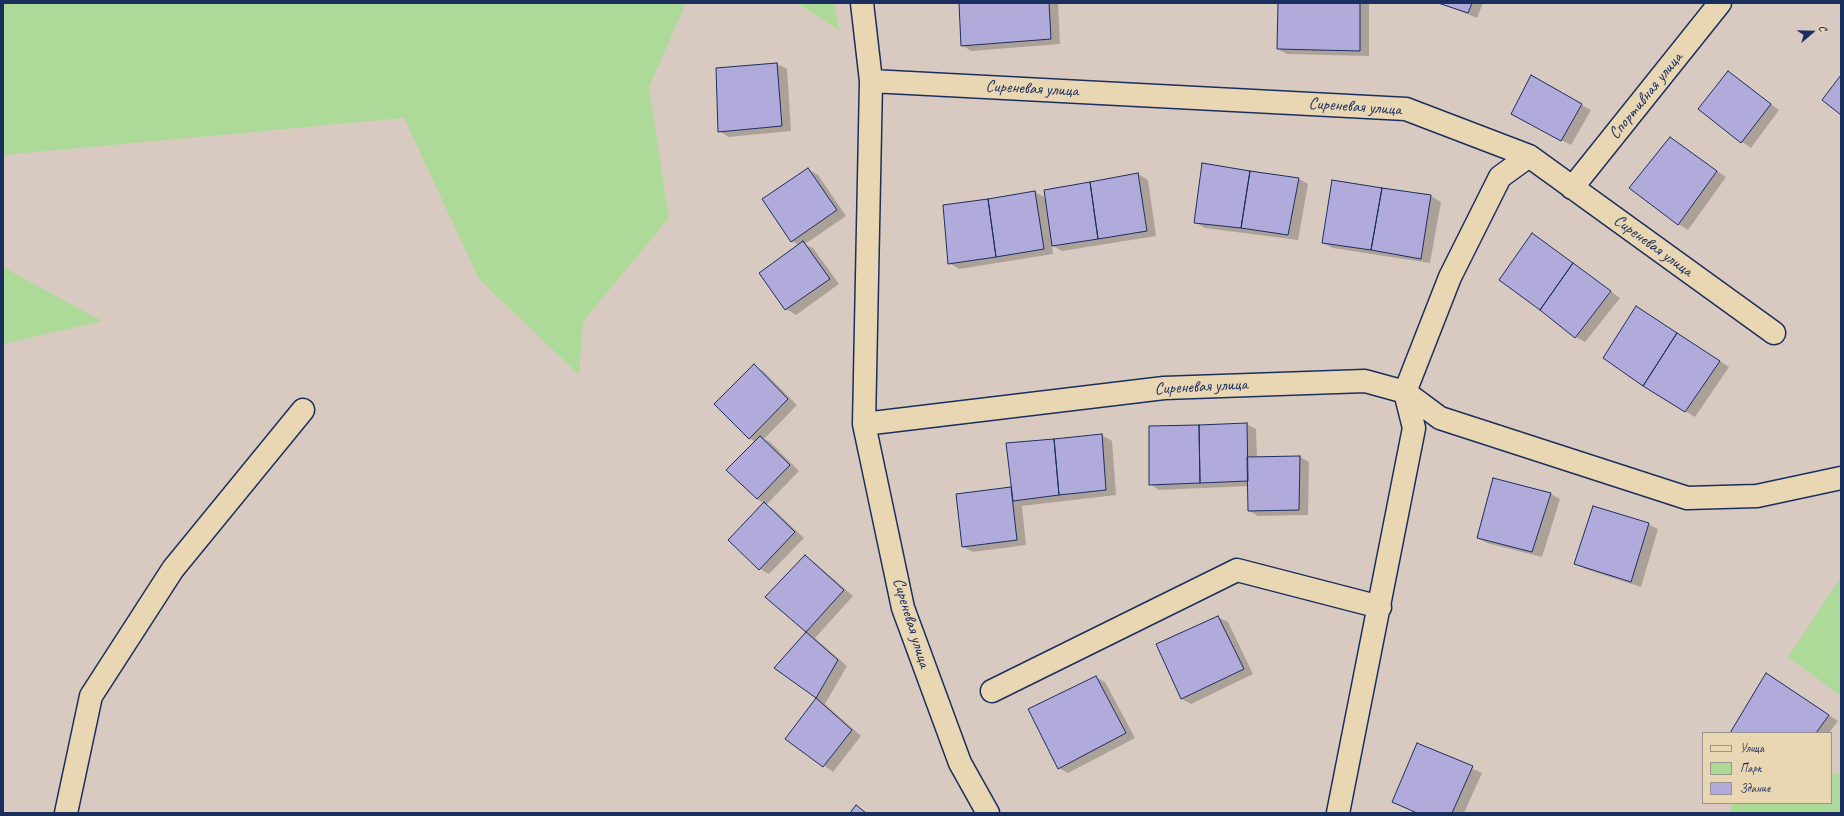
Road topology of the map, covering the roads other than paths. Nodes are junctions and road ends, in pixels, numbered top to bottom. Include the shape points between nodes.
1 (862, 3) edge
2 (1720, 3) edge
3 (871, 81) junction
4 (1529, 156) junction
5 (1572, 188) junction
6 (1774, 333) dead end
7 (1405, 392) junction
8 (303, 410) dead end
9 (864, 424) junction
10 (1841, 478) edge
11 (1380, 608) junction
12 (992, 691) dead end
13 (66, 813) edge
14 (988, 813) edge
15 (1338, 813) edge

1 - 3 street, Сиреневая улица
2 - 5 street, Спортивная улица
3 - 4 street, Сиреневая улица via 1406,109
3 - 9 street, Сиреневая улица
4 - 5 street, Сиреневая улица
4 - 7 street via 1500,178 1450,276
5 - 6 street, Сиреневая улица
7 - 9 street, Сиреневая улица via 1365,381 1164,388
7 - 10 street, Сиреневая улица via 1440,418 1687,498 1757,496
7 - 11 street via 1414,428
8 - 13 street via 174,569 91,696
9 - 14 street, Сиреневая улица via 903,608 960,762
11 - 12 street via 1237,570
11 - 15 street

